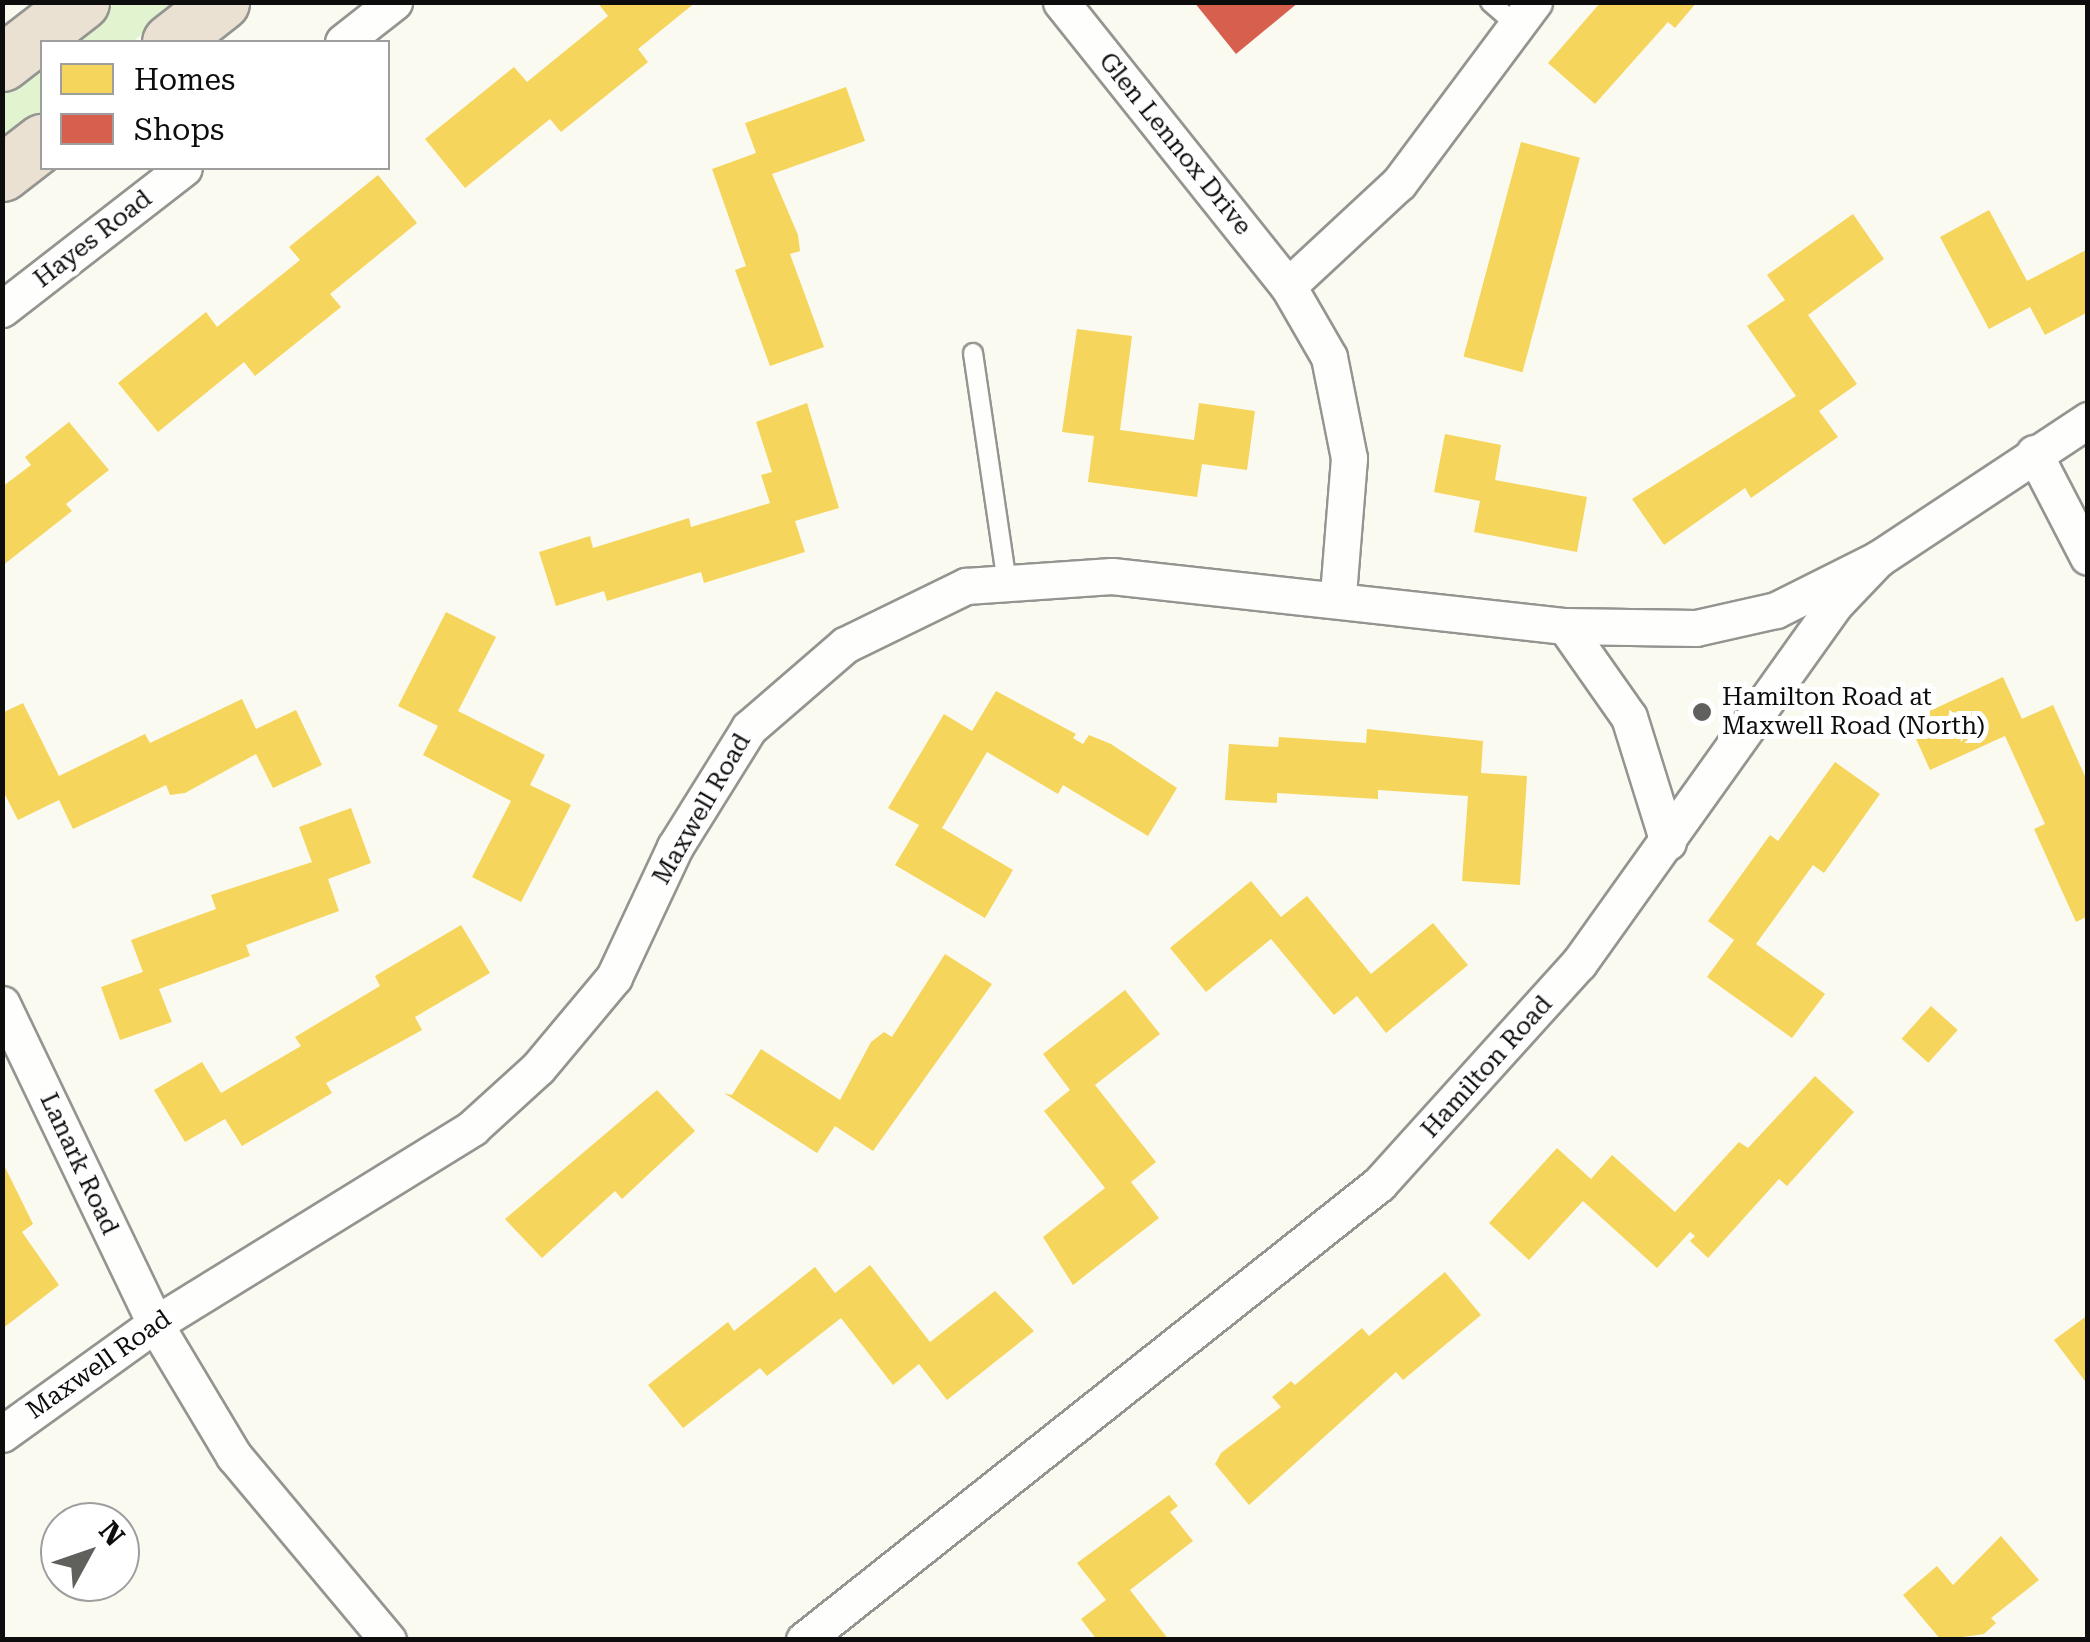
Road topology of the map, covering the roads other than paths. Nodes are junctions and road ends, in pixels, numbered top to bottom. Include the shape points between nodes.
1 (80, 2) edge
2 (221, 2) edge
3 (394, 2) edge
4 (1061, 2) edge
5 (1513, 10) edge
6 (173, 40) edge
7 (346, 40) edge
8 (2, 63) edge
9 (40, 144) edge
10 (181, 170) edge
11 (2, 173) edge
12 (1288, 286) junction
13 (2, 310) edge
14 (973, 354) dead end
15 (2088, 420) edge
16 (2034, 454) junction
17 (2088, 557) edge
18 (1878, 560) junction
19 (1007, 583) junction
20 (1338, 596) junction
21 (1566, 626) junction
22 (1668, 842) junction
23 (2, 1004) edge
24 (156, 1324) junction
25 (2, 1434) edge
26 (388, 1640) edge
27 (804, 1640) edge

1 - 8 highway
2 - 6 highway
3 - 7 street
4 - 12 street, Glen Lennox Drive
5 - 12 street via 1400,184
9 - 11 highway
10 - 13 street, Hayes Road
12 - 20 street, Glen Lennox Drive via 1329,357 1342,402 1349,458
14 - 19 lane
15 - 16 street, Hamilton Road
16 - 17 street
16 - 18 street, Hamilton Road
18 - 21 street, Maxwell Road via 1813,595 1735,622 1657,629
18 - 22 street, Hamilton Road via 1814,630
19 - 20 street, Maxwell Road via 1112,576
19 - 24 street, Maxwell Road via 966,586 846,645 763,716 675,846 614,977 538,1068 472,1128
20 - 21 street, Maxwell Road
21 - 22 street via 1629,717
22 - 27 street, Hamilton Road via 1579,963 1379,1184
23 - 24 street, Lanark Road
24 - 25 street, Maxwell Road
24 - 26 street, Lanark Road via 234,1456

